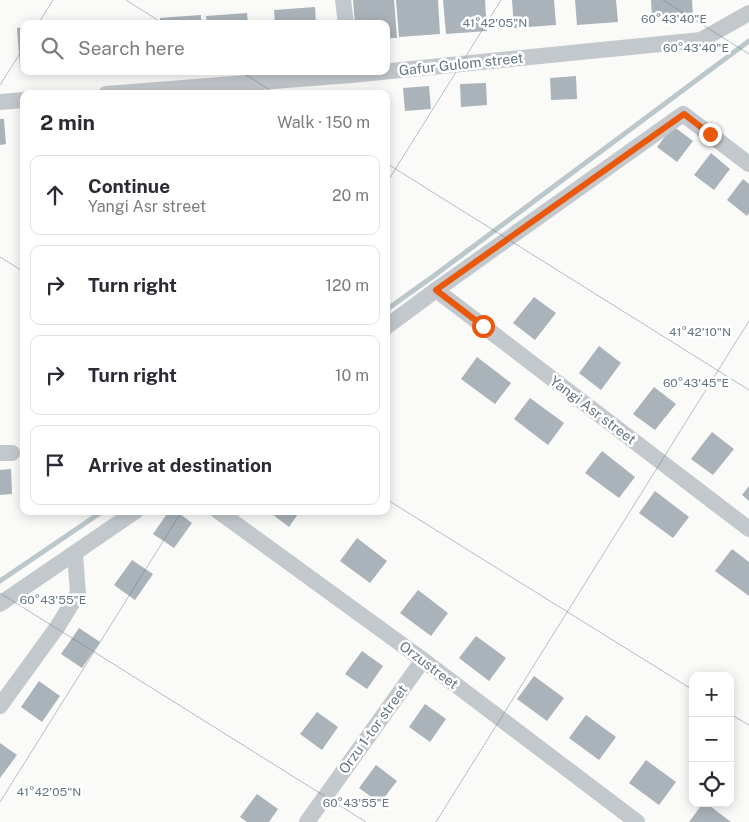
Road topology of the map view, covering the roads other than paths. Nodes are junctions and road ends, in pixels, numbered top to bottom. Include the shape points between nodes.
1 (343, 0) edge
2 (749, 13) edge
3 (346, 20) edge
4 (390, 69) edge
5 (328, 75) edge
6 (153, 90) edge
7 (20, 100) edge
8 (0, 102) edge
9 (749, 164) edge
10 (436, 290) junction
11 (390, 324) edge
12 (130, 515) edge
13 (223, 515) edge
14 (749, 529) edge
15 (75, 554) junction
16 (0, 604) edge
17 (422, 660) junction
18 (0, 706) edge
19 (307, 822) edge
20 (637, 822) edge

1 - 3 street
2 - 4 street, Gafur Gulom street via 701,40
5 - 6 street, Gafur Gulom street
7 - 8 street
9 - 10 street via 684,114
10 - 11 street
10 - 14 street, Yangi Asr street
12 - 15 street
13 - 17 street, Orzustreet
15 - 16 street
15 - 18 street via 78,593
17 - 19 street, Orzu 1-tor street
17 - 20 street, Orzustreet

